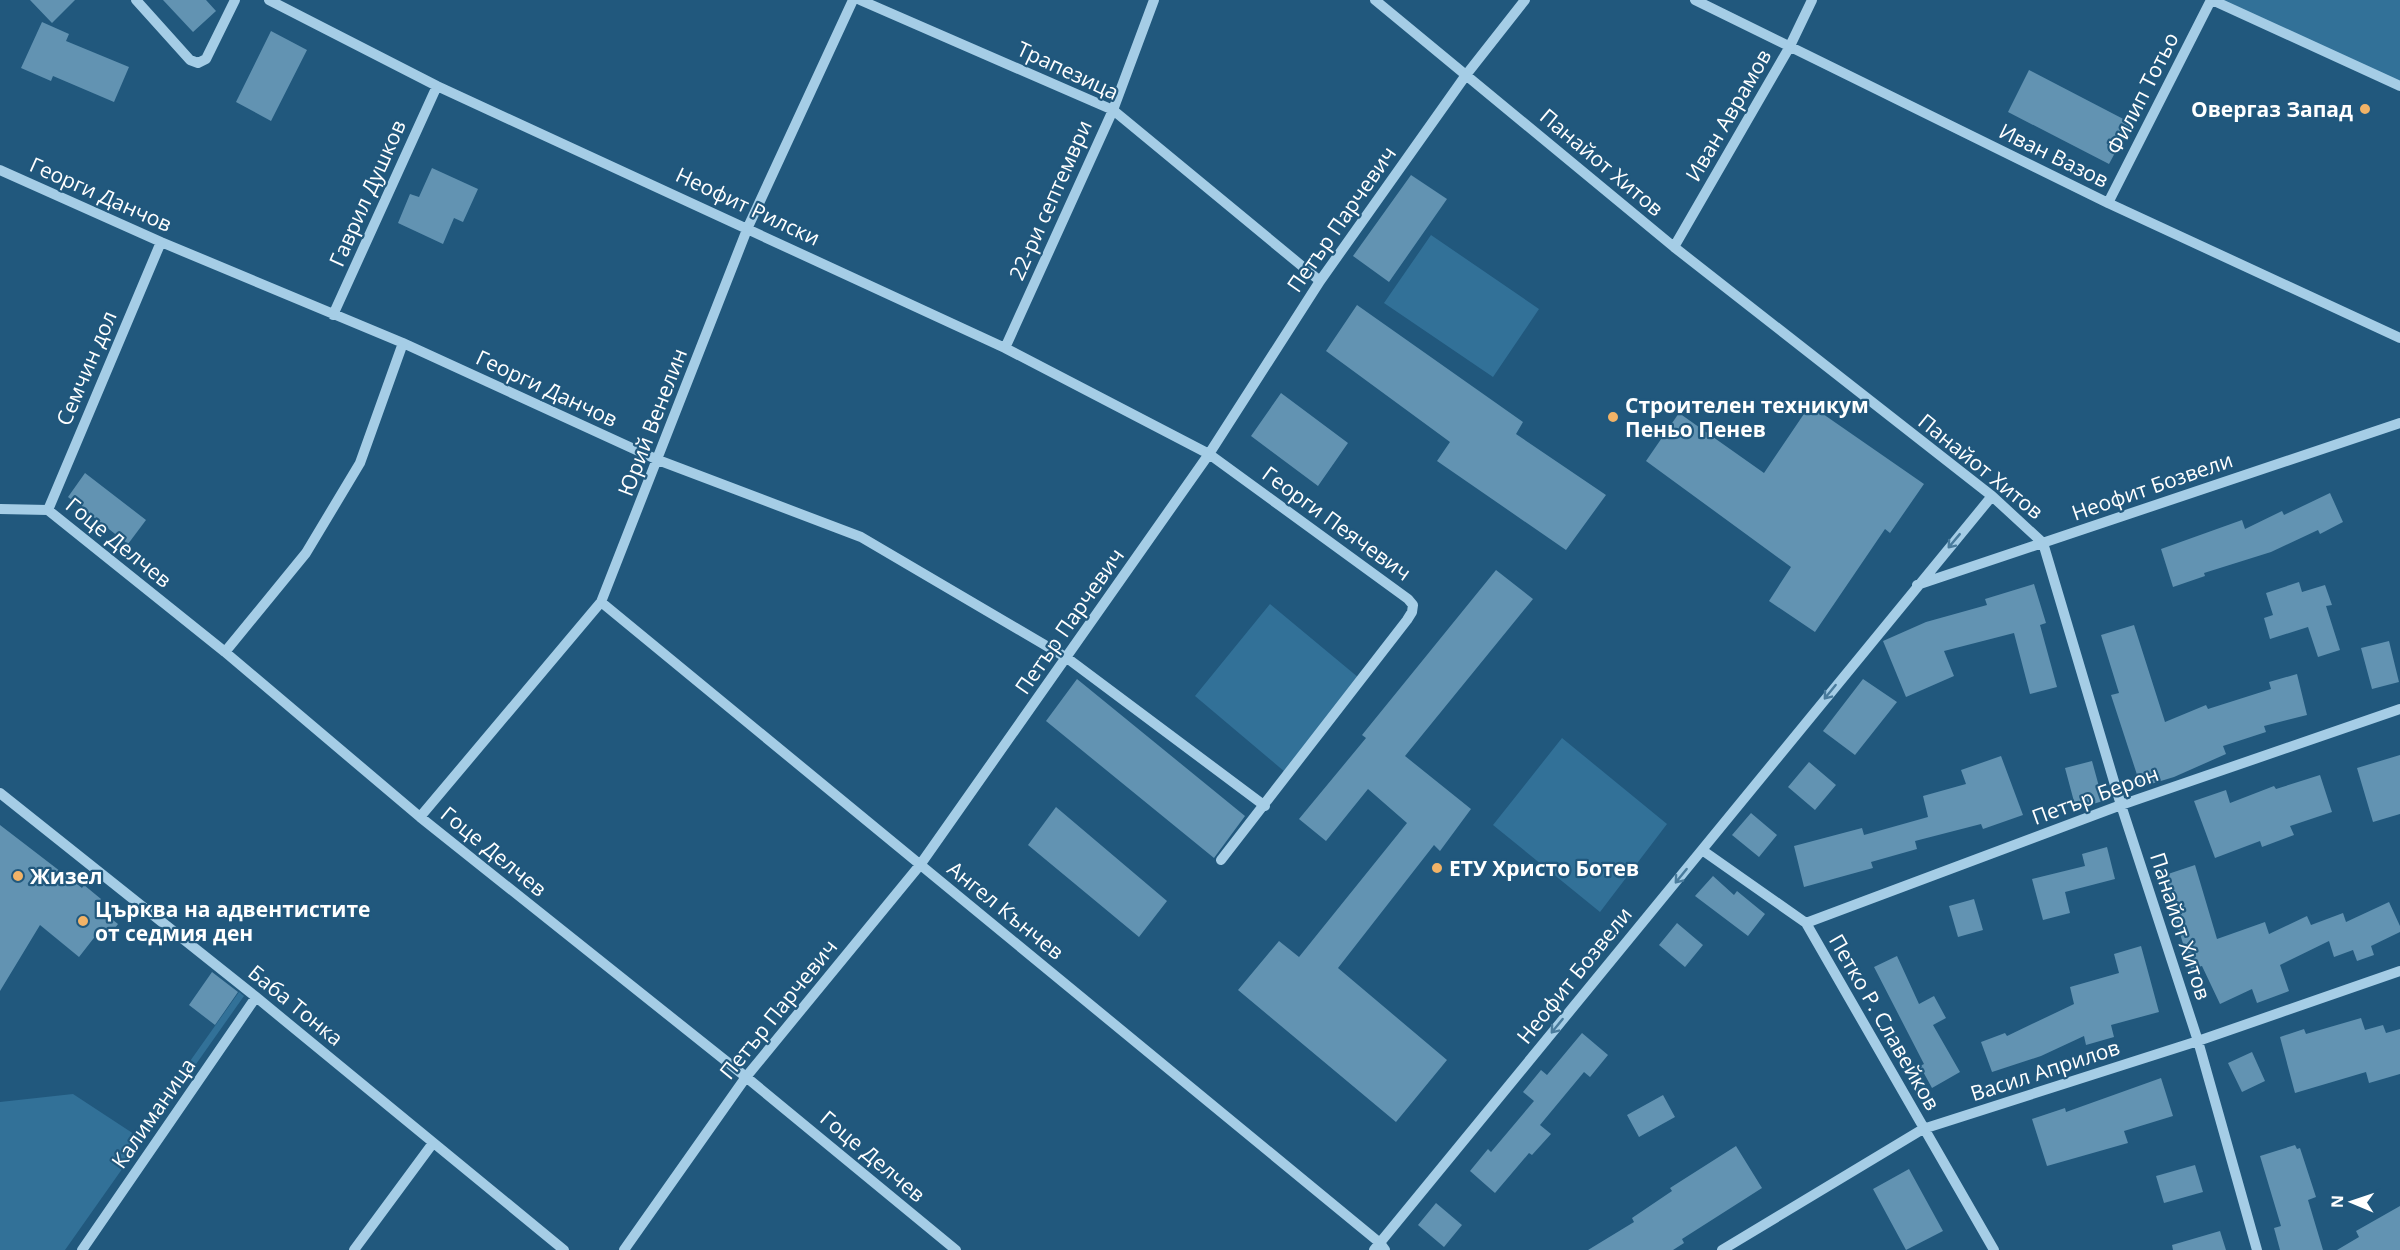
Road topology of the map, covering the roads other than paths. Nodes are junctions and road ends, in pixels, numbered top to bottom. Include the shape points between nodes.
1 (136, 0) edge
2 (235, 0) edge
3 (269, 0) edge
4 (853, 0) edge
5 (860, 0) edge
6 (1154, 0) edge
7 (1375, 0) edge
8 (1525, 0) edge
9 (1695, 0) edge
10 (1812, 0) edge
11 (2211, 0) edge
12 (1789, 48) junction
13 (1466, 75) junction
14 (437, 86) junction
15 (2400, 86) edge
16 (1113, 110) junction
17 (0, 170) edge
18 (2108, 203) junction
19 (748, 227) junction
20 (161, 242) junction
21 (1674, 247) junction
22 (1320, 281) junction
23 (333, 315) junction
24 (2400, 338) edge
25 (403, 343) junction
26 (1005, 348) junction
27 (2400, 423) edge
28 (1209, 454) junction
29 (658, 460) junction
30 (1992, 496) junction
31 (0, 509) edge
32 (48, 510) junction
33 (2043, 543) junction
34 (1917, 585) junction
35 (601, 602) junction
36 (225, 652) junction
37 (1067, 658) junction
38 (2400, 709) edge
39 (0, 793) edge
40 (2121, 805) junction
41 (1265, 806) junction
42 (420, 817) junction
43 (1702, 850) junction
44 (1221, 860) dead end
45 (920, 865) junction
46 (1806, 924) junction
47 (2400, 971) edge
48 (256, 997) junction
49 (2198, 1041) junction
50 (746, 1077) junction
51 (1923, 1129) junction
52 (432, 1143) junction
53 (1379, 1248) edge
54 (1729, 1248) edge
55 (82, 1250) edge
56 (354, 1250) edge
57 (564, 1250) edge
58 (624, 1250) edge
59 (956, 1250) edge
60 (1994, 1250) edge
61 (2257, 1250) edge

1 - 2 street via 190,60 198,63 206,60
3 - 14 street, Неофит Рилски
4 - 19 street, Юрий Венелин
5 - 16 street, Трапезица
6 - 16 street, 22-ри септември
7 - 13 street, Панайот Хитов
8 - 13 street, Петър Парчевич
9 - 12 street, Иван Вазов
10 - 12 street, Иван Аврамов
11 - 15 street
11 - 18 street, Филип Тотьо
12 - 18 street, Иван Вазов
12 - 21 street, Иван Аврамов
13 - 21 street, Панайот Хитов
13 - 22 street, Петър Парчевич
14 - 19 street, Неофит Рилски
14 - 23 street, Гаврил Душков
16 - 22 street, Трапезица
16 - 26 street, 22-ри септември
17 - 20 street, Георги Данчов
18 - 24 street, Иван Вазов
19 - 26 street, Неофит Рилски
19 - 29 street, Юрий Венелин
20 - 23 street, Георги Данчов
20 - 32 street, Семчин дол
21 - 30 street, Панайот Хитов
22 - 28 street, Петър Парчевич
23 - 25 street, Георги Данчов
25 - 29 street, Георги Данчов
25 - 36 street via 360,463 306,553
26 - 28 street, Неофит Рилски
27 - 33 street, Неофит Бозвели
28 - 37 street, Петър Парчевич
28 - 41 street, Георги Пеячевич via 1413,605 1407,620
29 - 35 street, Юрий Венелин
29 - 37 street, Георги Данчов via 861,537
30 - 33 street, Панайот Хитов
30 -> 34 street, Неофит Бозвели
31 - 32 street, Гоце Делчев
32 - 36 street, Гоце Делчев
33 - 34 street, Неофит Бозвели
33 - 40 street, Панайот Хитов
34 -> 43 street, Неофит Бозвели
35 - 42 street, Юрий Венелин
35 - 45 street, Ангел Кънчев
36 - 42 street, Гоце Делчев
37 - 41 street
37 - 45 street, Петър Парчевич
38 - 40 street, Петър Берон
39 - 48 street, Баба Тонка
40 - 46 street, Петър Берон
40 - 49 street, Панайот Хитов
41 - 44 street, Георги Пеячевич
42 - 50 street, Гоце Делчев
43 - 46 street, Петко Р. Славейков
43 -> 53 street, Неофит Бозвели
45 - 50 street, Петър Парчевич
45 - 53 street, Ангел Кънчев
46 - 51 street, Петко Р. Славейков
47 - 49 street, Васил Априлов
48 - 52 street, Баба Тонка
48 - 55 street, Калиманица
49 - 51 street, Васил Априлов
49 - 61 street, Панайот Хитов
50 - 58 street, Петър Парчевич
50 - 59 street, Гоце Делчев
51 - 54 street, Васил Априлов
51 - 60 street, Петко Р. Славейков
52 - 56 street
52 - 57 street, Баба Тонка

